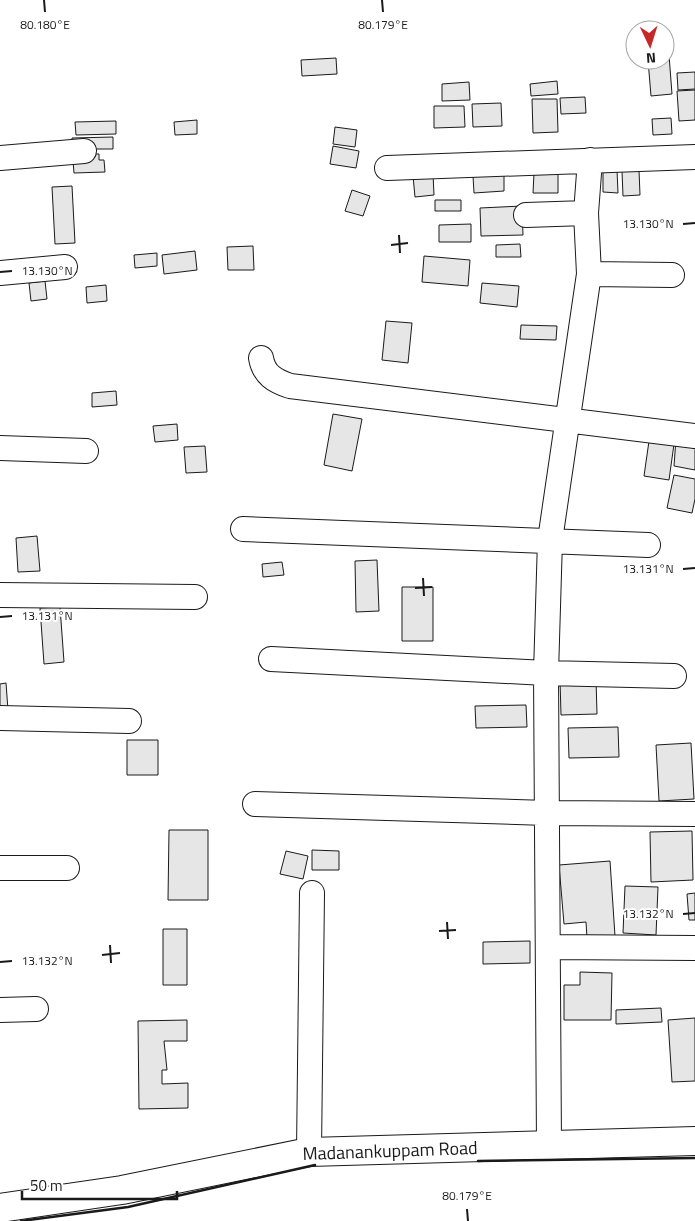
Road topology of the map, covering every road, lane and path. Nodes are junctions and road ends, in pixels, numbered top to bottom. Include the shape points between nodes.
1 (84, 151) dead end
2 (695, 157) edge
3 (0, 158) edge
4 (590, 160) junction
5 (387, 168) dead end
6 (586, 213) junction
7 (526, 215) dead end
8 (65, 267) dead end
9 (0, 273) edge
10 (589, 274) junction
11 (672, 275) dead end
12 (261, 358) dead end
13 (568, 419) junction
14 (695, 436) edge
15 (0, 448) edge
16 (86, 451) dead end
17 (243, 529) dead end
18 (550, 540) junction
19 (648, 545) dead end
20 (0, 595) edge
21 (196, 597) dead end
22 (271, 659) dead end
23 (546, 674) junction
24 (674, 676) dead end
25 (0, 718) edge
26 (129, 720) dead end
27 (255, 804) dead end
28 (547, 814) junction
29 (695, 814) edge
30 (0, 868) edge
31 (67, 868) dead end
32 (312, 893) dead end
33 (549, 947) junction
34 (695, 948) edge
35 (36, 1008) dead end
36 (0, 1010) edge
37 (695, 1141) edge
38 (549, 1145) junction
39 (309, 1152) junction
40 (0, 1208) edge

1 - 3 street
2 - 4 street
4 - 5 street
4 - 6 street
6 - 7 street
6 - 10 street
8 - 9 street
10 - 11 street
10 - 13 street
12 - 13 street via 268,374 290,386
13 - 14 street
13 - 18 street
15 - 16 street
17 - 18 street
18 - 19 street
18 - 23 street
20 - 21 street
22 - 23 street
23 - 24 street
23 - 28 street
25 - 26 street
27 - 28 street
28 - 29 street
28 - 33 street
30 - 31 street
32 - 39 street
33 - 34 street
33 - 38 street
35 - 36 street
37 - 38 main road, Madanankuppam Road
38 - 39 main road, Madanankuppam Road
39 - 40 main road, Madanankuppam Road via 122,1190

